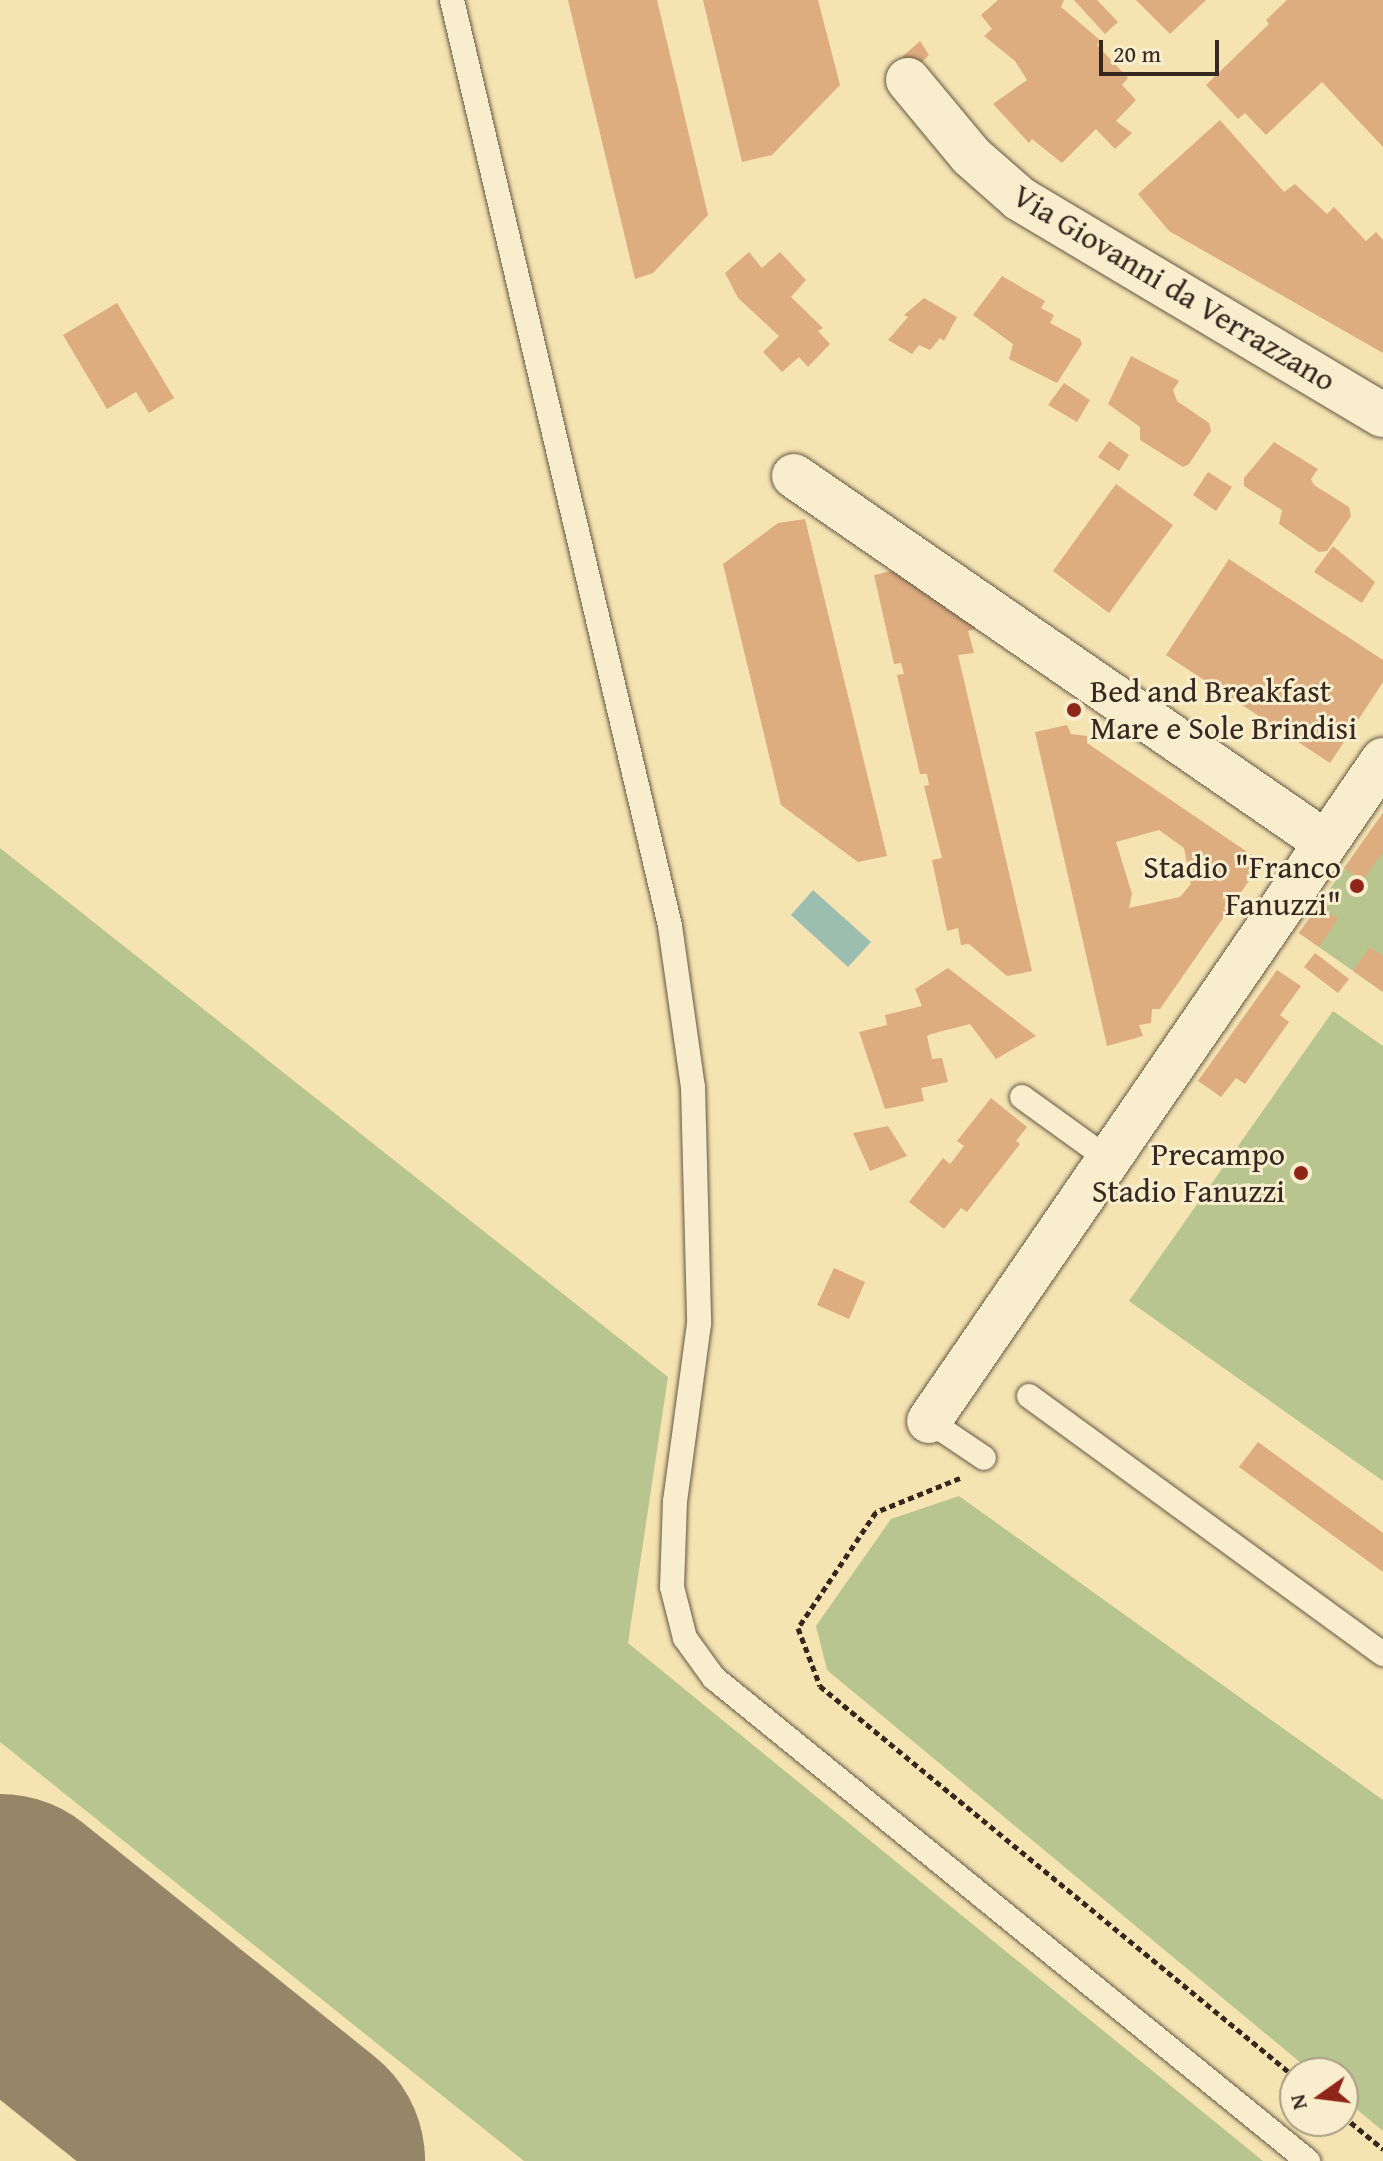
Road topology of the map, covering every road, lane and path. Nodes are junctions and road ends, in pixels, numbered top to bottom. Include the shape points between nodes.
1 (452, 0) edge
2 (908, 80) dead end
3 (1383, 415) edge
4 (794, 476) dead end
5 (1383, 760) edge
6 (1325, 842) junction
7 (1022, 1097) dead end
8 (1108, 1159) junction
9 (1029, 1396) dead end
10 (929, 1421) joint
11 (979, 1465) joint
12 (1383, 1654) edge
13 (1279, 2064) edge
14 (1359, 2129) edge
15 (1383, 2149) edge
16 (1308, 2161) edge

1 - 16 lane via 666,911 691,1072 699,1324 675,1501 672,1587 685,1638 714,1678
2 - 3 street, Via Giovanni da Verrazzano via 971,156 1020,199
4 - 6 street
5 - 6 street
6 - 8 street
7 - 8 lane
8 - 10 street
9 - 12 lane
10 - 11 lane
11 - 13 path via 876,1512 798,1628 820,1686
14 - 15 path

